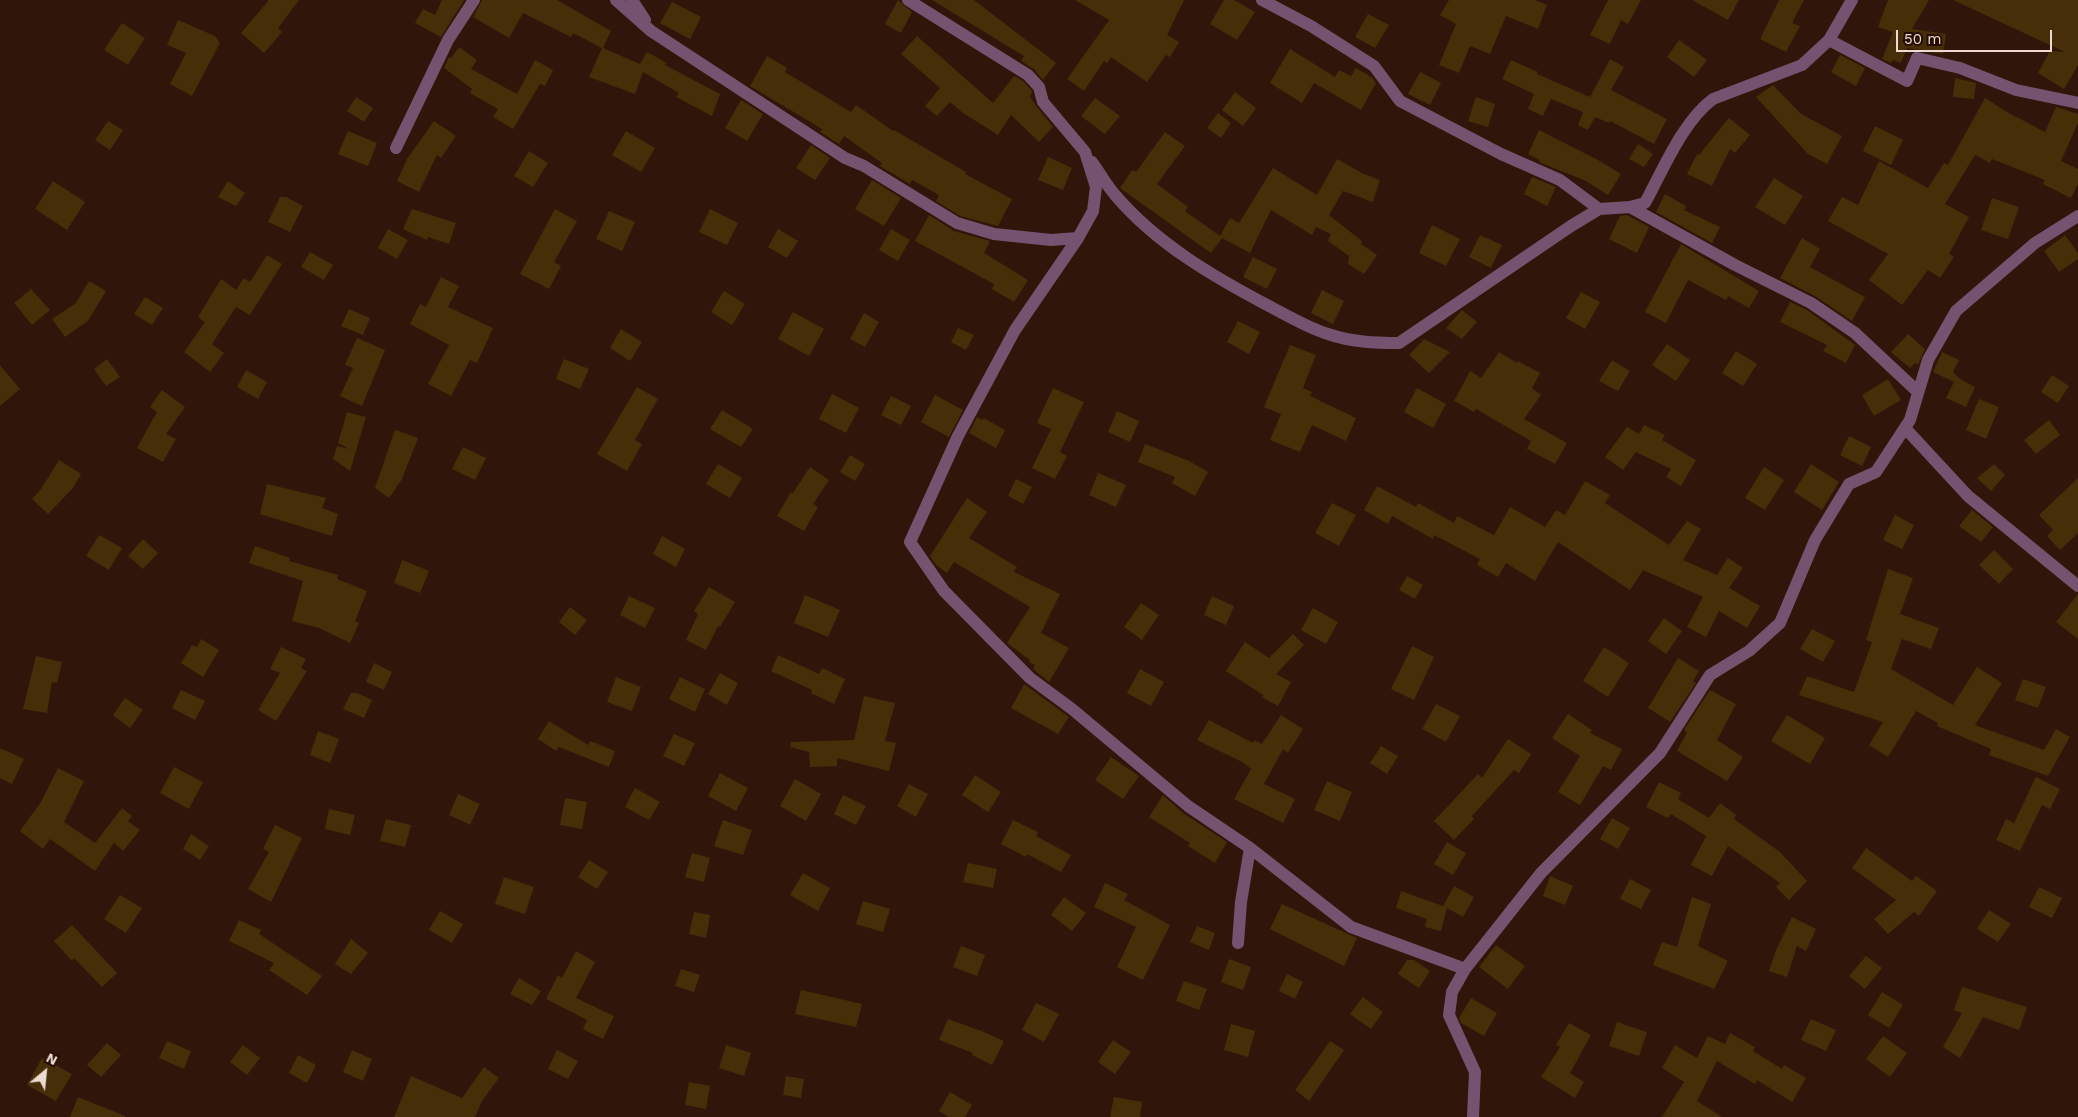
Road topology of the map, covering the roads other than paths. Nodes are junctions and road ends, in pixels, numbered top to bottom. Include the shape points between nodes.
1 (474, 0) edge
2 (616, 0) edge
3 (632, 0) edge
4 (908, 0) edge
5 (1262, 0) edge
6 (1846, 2) edge
7 (651, 31) junction
8 (1829, 40) junction
9 (2078, 103) edge
10 (396, 148) dead end
11 (1085, 152) junction
12 (1630, 207) junction
13 (1599, 209) junction
14 (2078, 216) edge
15 (1078, 238) junction
16 (1918, 392) junction
17 (1905, 428) junction
18 (2078, 586) edge
19 (1250, 848) junction
20 (1238, 943) dead end
21 (1464, 969) junction
22 (1473, 1117) edge

1 - 10 street via 448,40
2 - 7 street
3 - 7 street
4 - 11 street via 1028,75 1039,87 1043,102
5 - 13 street via 1374,66 1400,101 1501,154 1560,180
6 - 8 street
7 - 15 street via 845,158 864,166 957,223 994,234 1051,240
8 - 9 street via 1907,81 1917,58 1960,68 2016,90
8 - 12 street via 1802,65 1713,99 1702,108 1645,203
11 - 13 street via 1116,196 1150,230 1188,259 1238,290 1297,320 1327,334 1364,342 1399,344
11 - 15 street via 1096,187 1093,211
12 - 13 street
12 - 16 street via 1811,303 1855,332
14 - 16 street via 2035,243 1956,310 1928,360
15 - 19 street via 1015,330 958,436 910,542 944,591 1030,678 1188,806
16 - 17 street
17 - 18 street via 1968,496
17 - 21 street via 1876,472 1849,484 1815,540 1780,623 1748,651 1710,675 1660,753 1541,873
19 - 20 street
19 - 21 street via 1351,927
21 - 22 street via 1452,992 1450,1015 1475,1072

